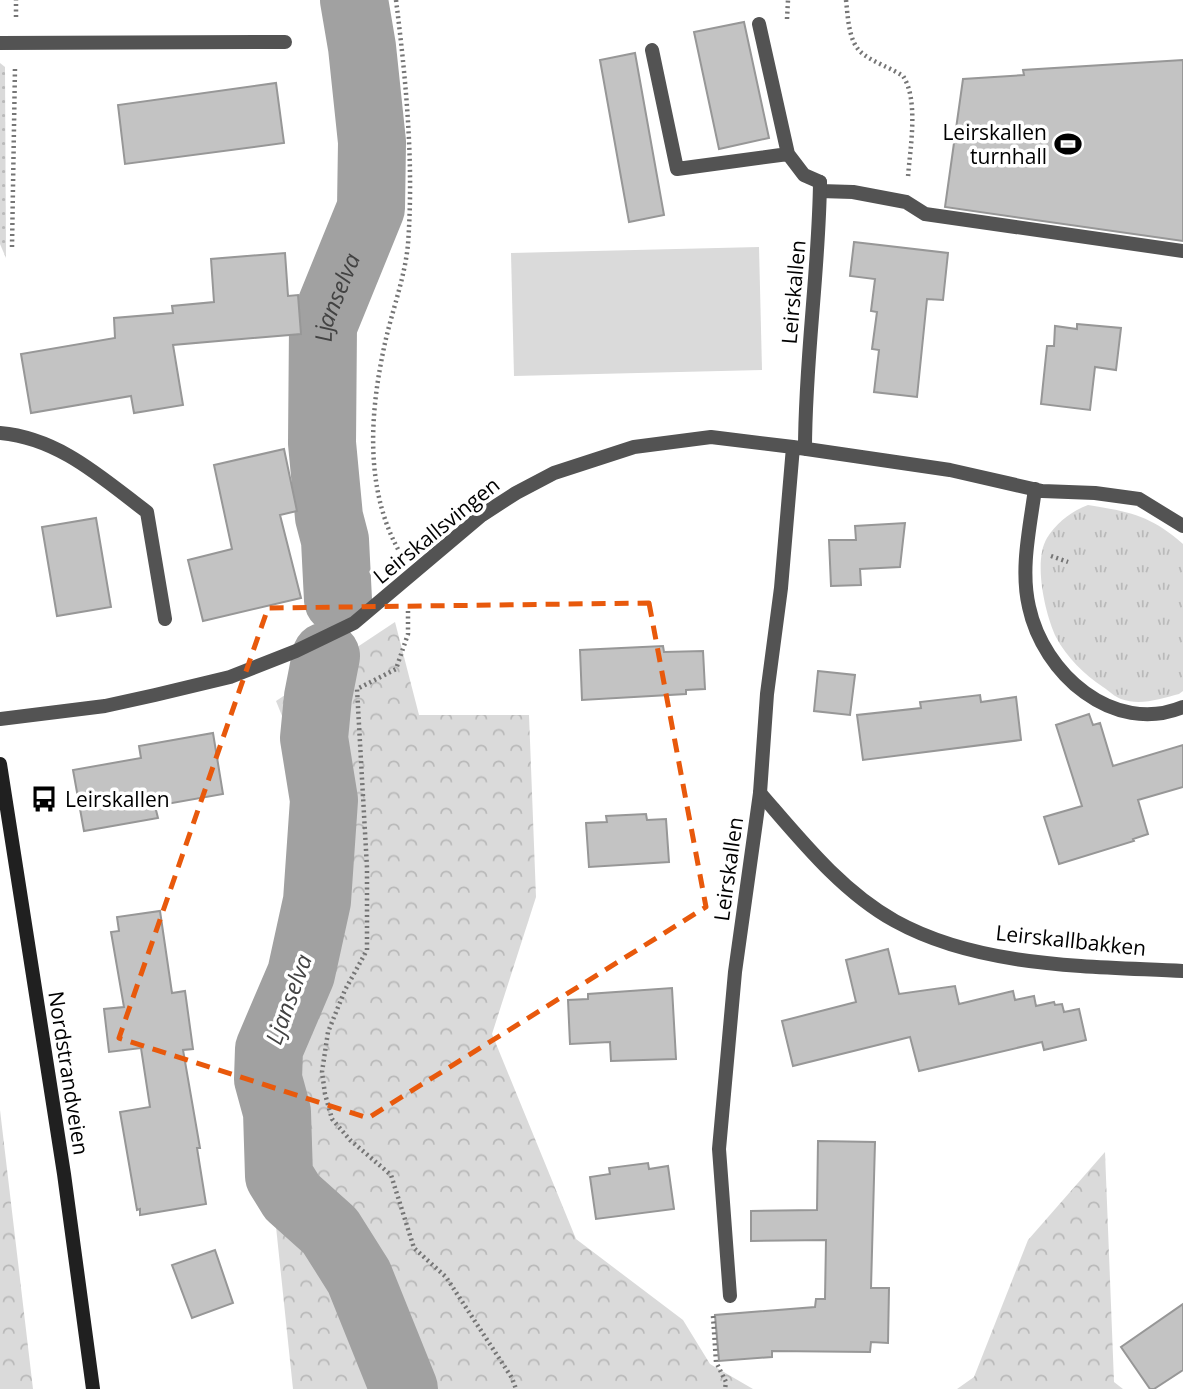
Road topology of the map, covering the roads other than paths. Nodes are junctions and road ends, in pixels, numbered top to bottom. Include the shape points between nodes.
1 (759, 24) dead end
2 (285, 42) dead end
3 (0, 43) edge
4 (652, 50) dead end
5 (788, 154) junction
6 (820, 186) junction
7 (1183, 251) edge
8 (0, 433) edge
9 (799, 448) junction
10 (1035, 489) junction
11 (1183, 526) edge
12 (165, 619) dead end
13 (1183, 707) edge
14 (0, 719) edge
15 (0, 764) edge
16 (760, 793) junction
17 (1183, 971) edge
18 (730, 1296) road end
19 (93, 1389) edge

1 - 5 street
2 - 3 street
4 - 5 street via 677,169
5 - 6 street via 804,175
6 - 7 street via 906,202 925,214
6 - 9 street, Leirskallen
8 - 12 street via 19,435 76,458 147,512
9 - 10 street, Leirskallsvingen via 950,470
9 - 14 street, Leirskallsvingen via 711,437 634,447 554,473 482,515 354,623 296,651 230,677 105,706
9 - 16 street, Leirskallen via 767,694
10 - 11 street, Leirskallsvingen via 1139,499
10 - 13 street via 1025,579 1035,627 1053,661 1091,698 1118,711 1163,713
15 - 19 main road, Nordstrandveien
16 - 17 street, Leirskallbakken via 816,857 866,901 928,937 1032,960
16 - 18 street, Leirskallen via 719,1149

